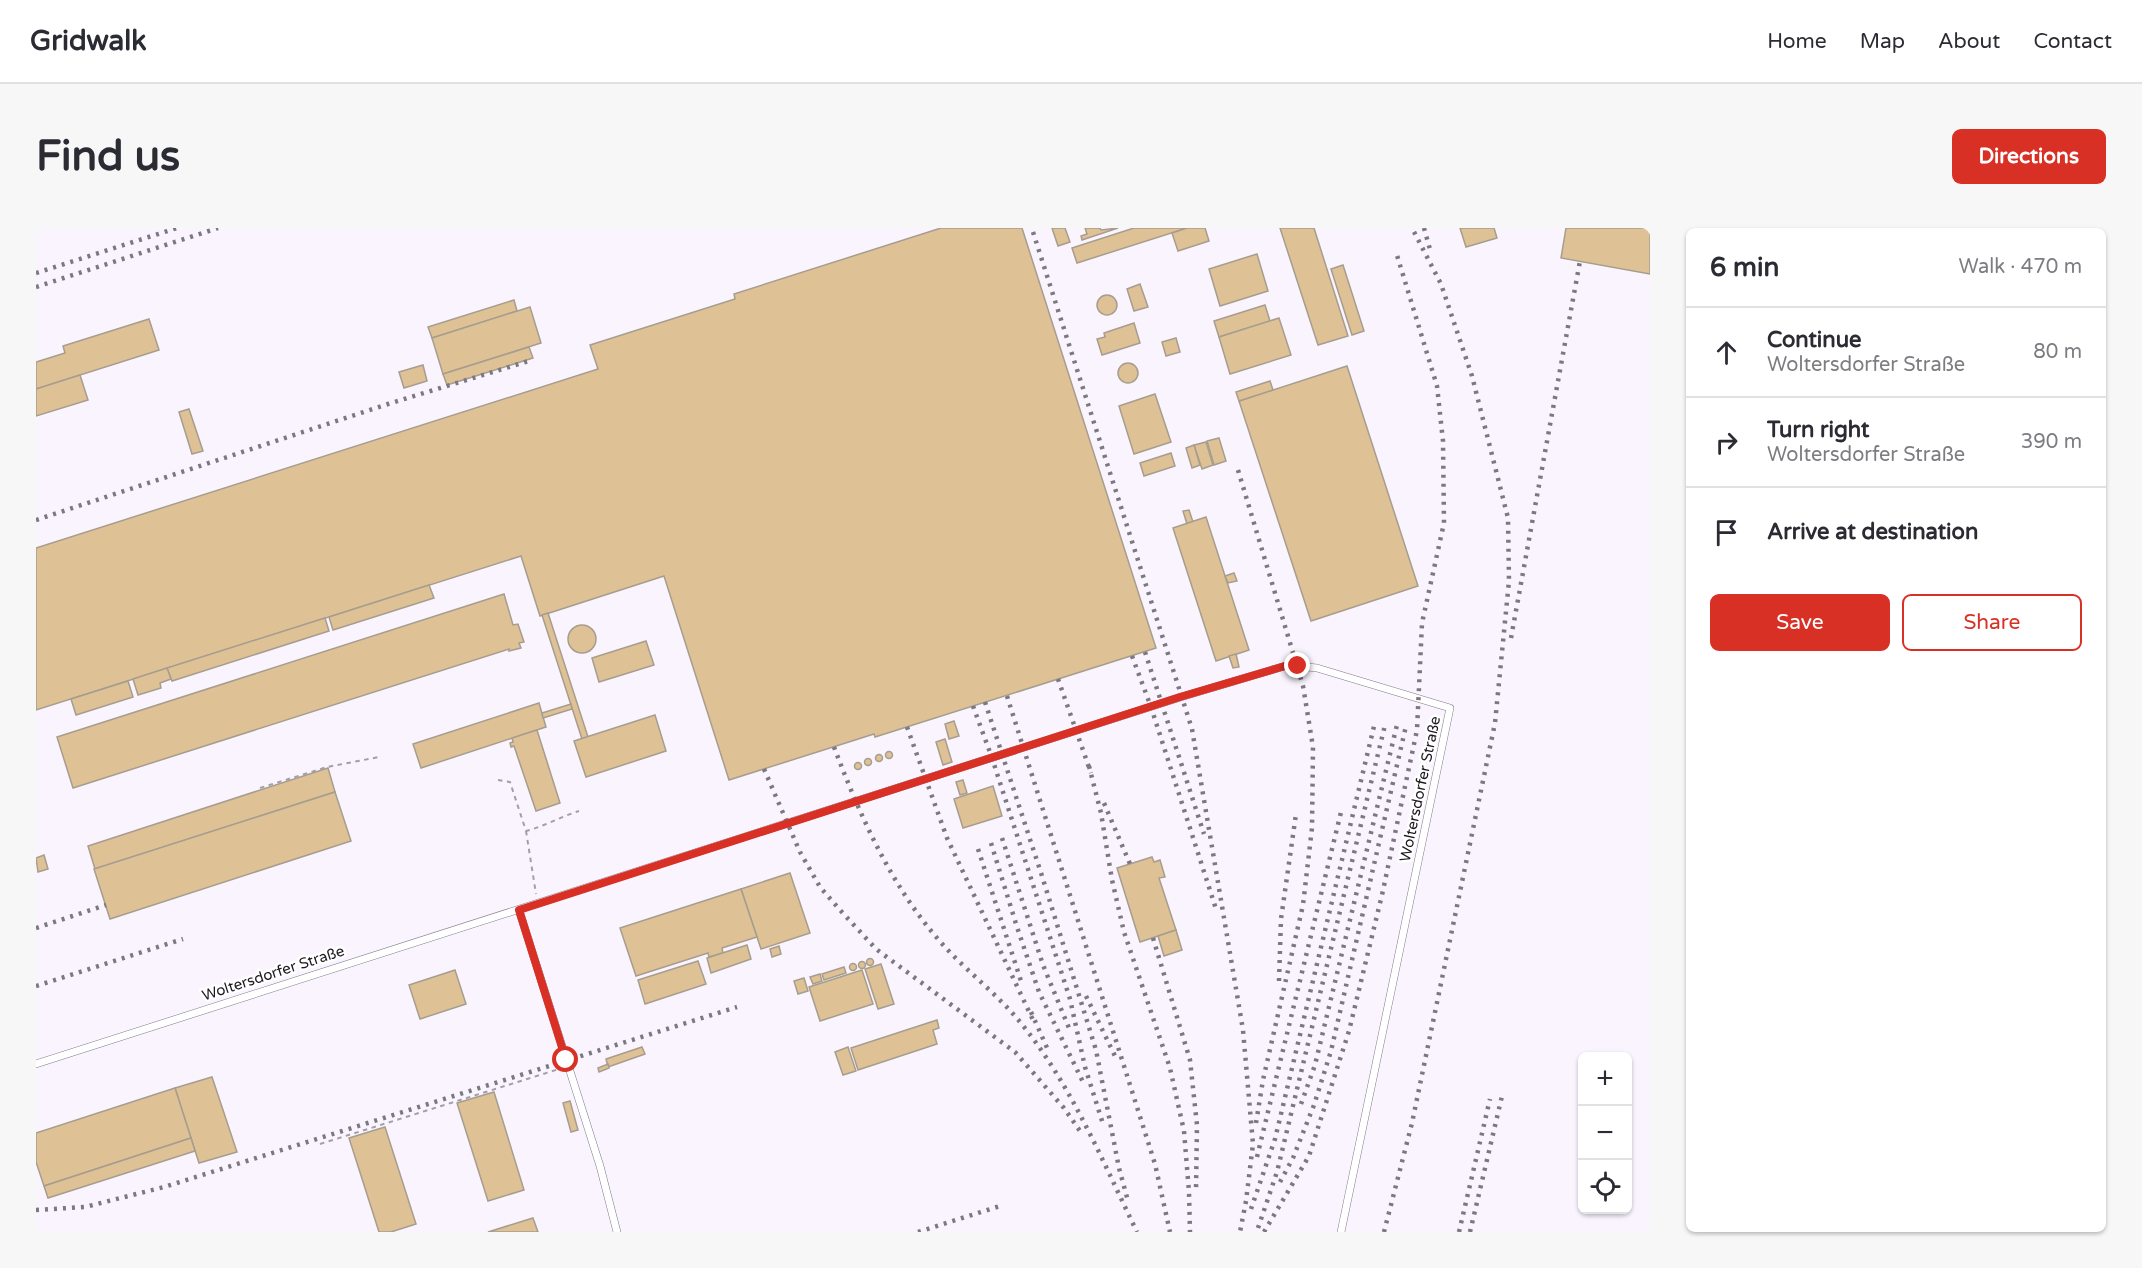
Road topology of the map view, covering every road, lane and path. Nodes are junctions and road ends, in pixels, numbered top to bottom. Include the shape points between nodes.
1 (379, 757) dead end
2 (498, 780) dead end
3 (260, 788) dead end
4 (579, 811) dead end
5 (526, 831) junction
6 (538, 903) junction
7 (519, 910) junction
8 (36, 1064) edge
9 (568, 1066) junction
10 (320, 1144) dead end
11 (617, 1232) edge
12 (1341, 1232) edge

1 - 3 path via 327,767
2 - 5 path via 510,782
4 - 5 path
5 - 6 path
6 - 7 lane, Woltersdorfer Straße
6 - 12 lane, Woltersdorfer Straße via 1285,666 1317,668 1450,708
7 - 8 lane, Woltersdorfer Straße
7 - 9 lane
9 - 10 path
9 - 11 lane

